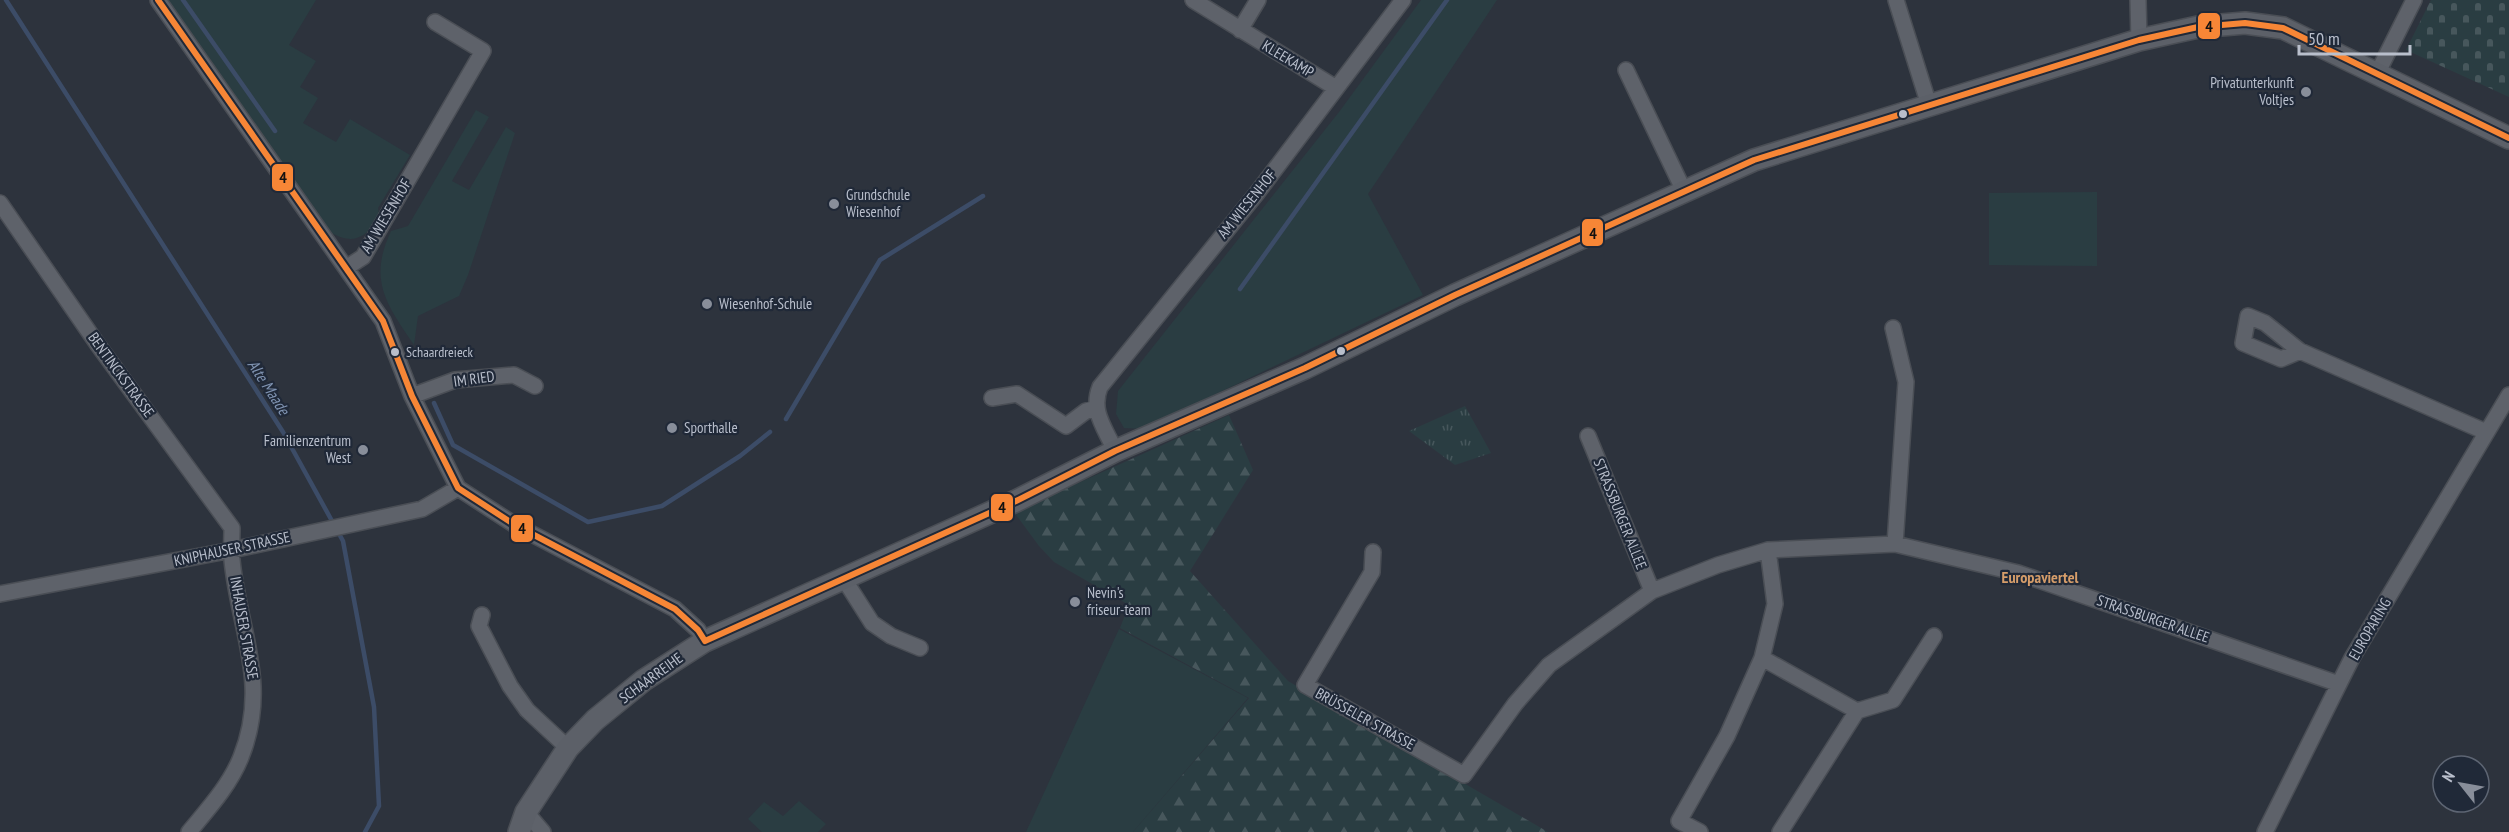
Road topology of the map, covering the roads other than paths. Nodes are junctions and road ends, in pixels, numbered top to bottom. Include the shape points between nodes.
1 (158, 0) edge
2 (1193, 0) edge
3 (1258, 0) edge
4 (1403, 0) edge
5 (1896, 0) edge
6 (2138, 0) edge
7 (2414, 0) edge
8 (435, 22) dead end
9 (1240, 30) junction
10 (2139, 40) junction
11 (1626, 70) dead end
12 (2377, 74) junction
13 (1336, 88) junction
14 (1929, 105) junction
15 (2509, 138) edge
16 (1683, 191) junction
17 (0, 203) edge
18 (346, 268) junction
19 (1893, 328) dead end
20 (2300, 351) dead end
21 (535, 386) dead end
22 (2509, 395) edge
23 (412, 396) junction
24 (992, 399) dead end
25 (1096, 408) junction
26 (2486, 432) junction
27 (1588, 436) dead end
28 (1115, 451) junction
29 (458, 488) junction
30 (1895, 544) junction
31 (232, 550) junction
32 (1768, 550) junction
33 (1373, 552) dead end
34 (844, 579) junction
35 (1652, 591) junction
36 (0, 594) edge
37 (482, 615) dead end
38 (1934, 636) dead end
39 (705, 641) junction
40 (920, 648) dead end
41 (1762, 658) junction
42 (2339, 684) junction
43 (1857, 711) junction
44 (568, 748) junction
45 (1464, 775) joint
46 (522, 822) edge
47 (189, 832) edge
48 (543, 832) edge
49 (1700, 832) edge
50 (1780, 832) edge
51 (2265, 832) edge

1 - 18 street
2 - 9 street, KLEEKAMP
3 - 9 street
4 - 13 street, AM WIESENHOF
5 - 14 street
6 - 10 street
7 - 12 street
8 - 18 street, AM WIESENHOF via 483,51 363,257
9 - 13 street, KLEEKAMP
10 - 12 main road, SCHAARREIHE via 2245,23 2283,28
10 - 14 main road, SCHAARREIHE
11 - 16 street
12 - 15 main road, SCHAARREIHE
13 - 25 street, AM WIESENHOF via 1257,193 1100,387
14 - 16 main road, SCHAARREIHE via 1763,157
16 - 28 main road, SCHAARREIHE via 1305,368
17 - 31 street, BENTINCKSTRASSE via 232,528
18 - 23 street via 383,321
19 - 30 street via 1906,382
20 - 26 street
21 - 23 street, IM RIED via 514,375 455,380
22 - 26 street, EUROPARING
23 - 29 street
24 - 25 street via 1017,394 1066,426
25 - 28 street
26 - 42 street, EUROPARING
27 - 35 street, STRASSBURGER ALLEE
28 - 34 main road, SCHAARREIHE
29 - 31 street, KNIPHAUSER STRASSE via 422,509
29 - 39 street via 515,525 675,609
30 - 32 street, STRASSBURGER ALLEE
30 - 42 street, STRASSBURGER ALLEE via 2018,573
31 - 36 street, KNIPHAUSER STRASSE
31 - 47 street, INHAUSER STRASSE via 254,680 254,711 241,758
32 - 35 street, STRASSBURGER ALLEE
32 - 41 street via 1775,604
33 - 45 street, BRÜSSELER STRASSE via 1372,572 1305,686
34 - 39 main road, SCHAARREIHE
34 - 40 street via 872,623
35 - 45 street, STRASSBURGER ALLEE via 1549,665 1515,704
37 - 44 street via 479,626 510,686 527,710
38 - 43 street via 1893,700
39 - 44 main road, SCHAARREIHE via 644,680
41 - 43 street
41 - 49 street via 1727,736 1679,821
42 - 51 street, EUROPARING
43 - 50 street
44 - 46 main road, SCHAARREIHE
46 - 48 street

